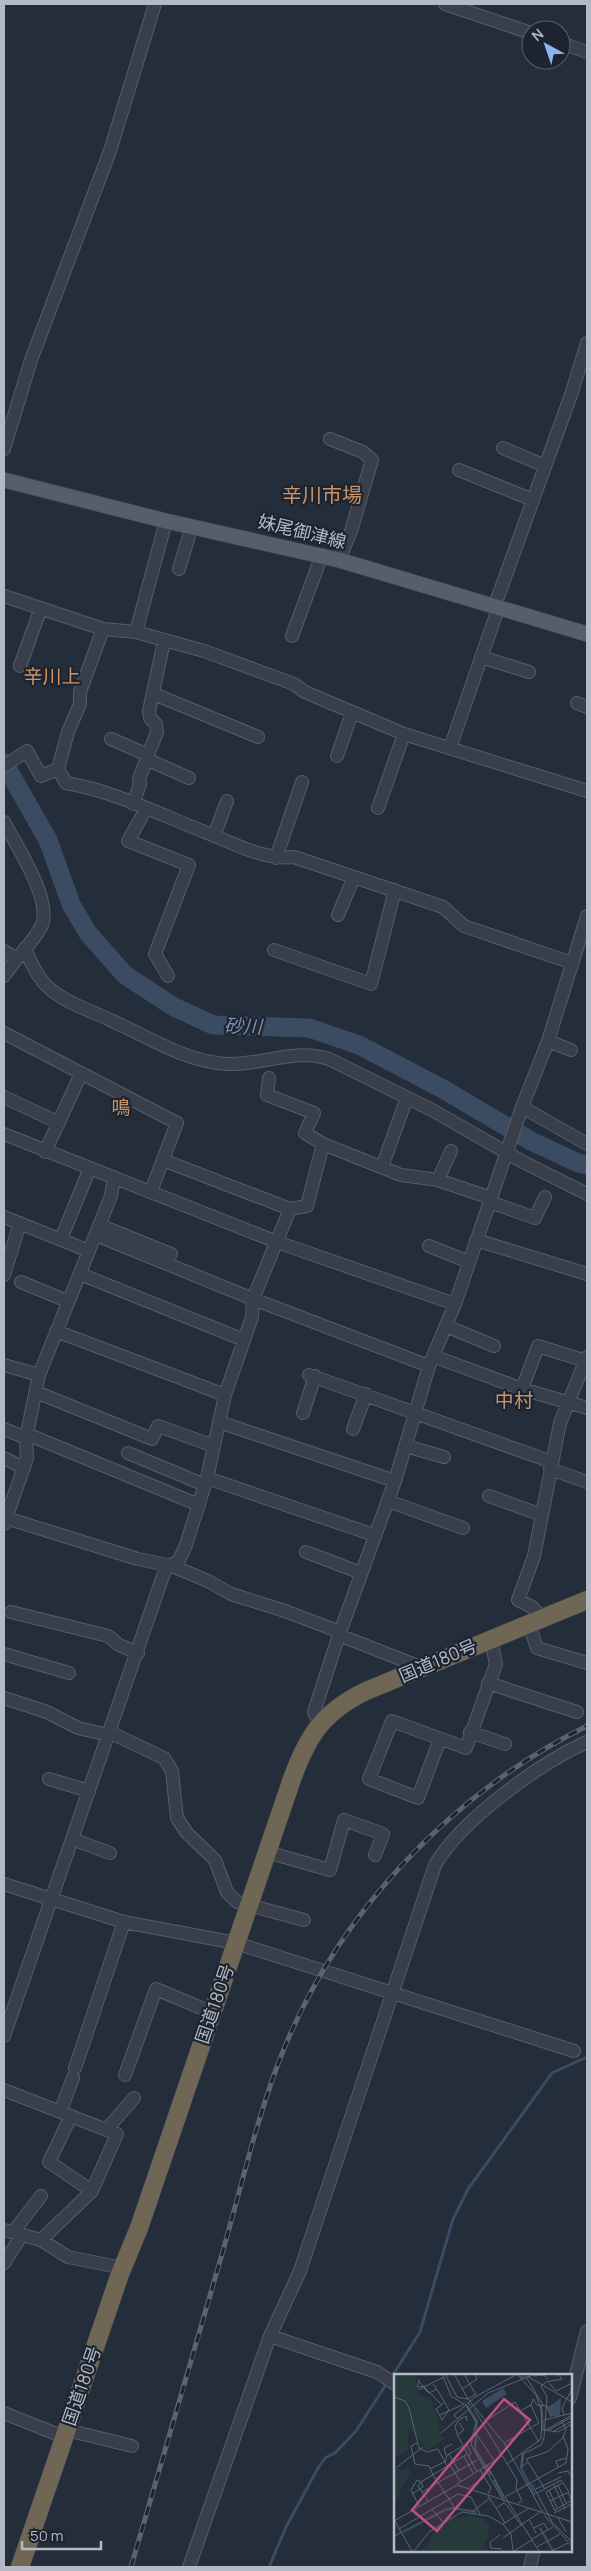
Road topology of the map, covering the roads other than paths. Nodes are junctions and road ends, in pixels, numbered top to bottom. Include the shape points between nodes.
1 (155, 4) edge
2 (445, 4) edge
3 (521, 30) edge
4 (571, 46) edge
5 (587, 52) edge
6 (587, 343) edge
7 (330, 439) dead end
8 (503, 448) dead end
9 (4, 449) edge
10 (545, 466) junction
11 (458, 470) dead end
12 (4, 480) edge
13 (533, 500) junction
14 (166, 521) junction
15 (192, 526) junction
16 (322, 555) junction
17 (339, 560) junction
18 (179, 569) dead end
19 (4, 596) edge
20 (497, 605) junction
21 (41, 608) junction
22 (103, 629) junction
23 (136, 632) junction
24 (587, 634) edge
25 (292, 636) dead end
26 (164, 641) junction
27 (482, 657) junction
28 (20, 666) dead end
29 (529, 672) dead end
30 (154, 694) junction
31 (352, 713) junction
32 (404, 734) junction
33 (258, 737) dead end
34 (111, 740) dead end
35 (450, 748) junction
36 (337, 756) dead end
37 (147, 757) junction
38 (4, 766) edge
39 (58, 769) junction
40 (189, 778) dead end
41 (302, 782) dead end
42 (587, 791) edge
43 (227, 801) dead end
44 (133, 804) junction
45 (378, 808) dead end
46 (146, 809) junction
47 (4, 822) edge
48 (214, 836) junction
49 (276, 858) junction
50 (354, 877) junction
51 (395, 890) junction
52 (338, 915) dead end
53 (587, 916) edge
54 (26, 948) junction
55 (4, 950) edge
56 (274, 950) dead end
57 (15, 958) junction
58 (572, 963) junction
59 (4, 976) edge
60 (168, 976) dead end
61 (4, 1033) edge
62 (548, 1041) junction
63 (571, 1050) dead end
64 (82, 1074) junction
65 (269, 1078) dead end
66 (4, 1097) edge
67 (404, 1106) dead end
68 (521, 1109) junction
69 (59, 1123) junction
70 (4, 1134) edge
71 (323, 1144) junction
72 (587, 1144) edge
73 (451, 1150) dead end
74 (508, 1151) junction
75 (45, 1152) junction
76 (163, 1160) junction
77 (382, 1167) junction
78 (90, 1168) junction
79 (114, 1178) junction
80 (438, 1180) junction
81 (151, 1191) junction
82 (587, 1194) edge
83 (545, 1197) dead end
84 (490, 1200) junction
85 (290, 1209) junction
86 (4, 1217) edge
87 (20, 1224) junction
88 (98, 1230) junction
89 (61, 1239) junction
90 (476, 1240) junction
91 (277, 1242) junction
92 (429, 1246) dead end
93 (89, 1251) junction
94 (171, 1254) dead end
95 (469, 1262) junction
96 (80, 1274) junction
97 (587, 1274) edge
98 (4, 1275) edge
99 (21, 1282) dead end
100 (253, 1299) junction
101 (67, 1301) junction
102 (455, 1304) junction
103 (446, 1326) junction
104 (56, 1331) junction
105 (244, 1340) junction
106 (494, 1346) dead end
107 (586, 1359) edge
108 (431, 1361) junction
109 (4, 1365) edge
110 (39, 1375) junction
111 (583, 1376) edge
112 (522, 1389) junction
113 (36, 1392) junction
114 (366, 1394) junction
115 (225, 1395) junction
116 (568, 1403) junction
117 (587, 1408) edge
118 (414, 1412) junction
119 (303, 1413) dead end
120 (219, 1422) junction
121 (4, 1429) edge
122 (352, 1429) dead end
123 (26, 1438) junction
124 (214, 1446) junction
125 (406, 1446) junction
126 (128, 1453) dead end
127 (444, 1457) dead end
128 (4, 1458) edge
129 (551, 1465) junction
130 (24, 1468) junction
131 (206, 1481) junction
132 (395, 1481) junction
133 (587, 1482) edge
134 (489, 1496) dead end
135 (388, 1501) junction
136 (198, 1505) junction
137 (542, 1514) junction
138 (5, 1521) edge
139 (463, 1528) dead end
140 (374, 1535) junction
141 (306, 1552) dead end
142 (172, 1566) junction
143 (361, 1573) junction
144 (587, 1600) edge
145 (11, 1612) dead end
146 (536, 1621) junction
147 (340, 1634) junction
148 (491, 1640) junction
149 (138, 1653) junction
150 (4, 1654) edge
151 (587, 1663) edge
152 (423, 1668) junction
153 (69, 1673) dead end
154 (488, 1683) junction
155 (4, 1698) edge
156 (578, 1712) dead end
157 (320, 1724) junction
158 (470, 1732) junction
159 (109, 1733) junction
160 (440, 1739) junction
161 (587, 1742) edge
162 (505, 1744) dead end
163 (49, 1780) dead end
164 (89, 1791) junction
165 (72, 1839) junction
166 (267, 1852) junction
167 (110, 1853) dead end
168 (375, 1855) dead end
169 (4, 1884) edge
170 (52, 1899) junction
171 (249, 1906) junction
172 (304, 1920) dead end
173 (124, 1922) junction
174 (236, 1943) junction
175 (392, 1994) junction
176 (212, 2012) junction
177 (4, 2036) edge
178 (574, 2051) dead end
179 (125, 2075) dead end
180 (4, 2090) edge
181 (134, 2098) dead end
182 (65, 2114) junction
183 (106, 2130) junction
184 (92, 2191) junction
185 (41, 2196) dead end
186 (13, 2232) edge
187 (41, 2240) junction
188 (4, 2263) edge
189 (122, 2268) junction
190 (587, 2331) edge
191 (270, 2336) junction
192 (394, 2383) edge
193 (572, 2383) edge
194 (4, 2413) edge
195 (66, 2434) junction
196 (132, 2446) dead end
197 (534, 2551) edge
198 (20, 2567) edge
199 (189, 2567) edge
200 (530, 2567) edge

1 - 9 street via 110,151 31,360
2 - 3 street
4 - 5 street
6 - 10 street
7 - 17 street via 363,452 372,460
8 - 10 street
10 - 13 street
11 - 13 street
12 - 14 main road, 妹尾御津線
13 - 20 street
14 - 15 main road, 妹尾御津線
14 - 23 street
15 - 16 main road, 妹尾御津線
15 - 18 street
16 - 17 main road, 妹尾御津線
16 - 25 street
17 - 20 main road, 妹尾御津線
19 - 21 street
20 - 24 main road, 妹尾御津線
20 - 27 street
21 - 22 street
21 - 28 street
22 - 23 street
22 - 39 street via 80,692 80,704
23 - 26 street
26 - 30 street
26 - 31 street via 204,651 294,684
27 - 29 street
27 - 35 street
30 - 33 street
30 - 37 street via 149,711 157,732
31 - 32 street
31 - 36 street
32 - 35 street
32 - 45 street
34 - 37 street
35 - 42 street
37 - 40 street
37 - 44 street
38 - 39 street via 27,751 41,776
39 - 44 street via 66,783 98,790
41 - 49 street
43 - 48 street
44 - 46 street
46 - 48 street
46 - 60 street via 128,841 189,865 155,954
47 - 54 street via 43,904 42,926
48 - 49 street
49 - 50 street via 294,857
50 - 51 street
50 - 52 street
51 - 56 street via 371,984
51 - 58 street via 442,907 464,926
53 - 58 street
54 - 57 street
54 - 74 street via 49,988 179,1052 199,1060 230,1064 295,1054 318,1056 432,1110
55 - 57 street
57 - 59 street
58 - 62 street
61 - 64 street
62 - 63 street
62 - 68 street
64 - 69 street
64 - 76 street via 177,1123
65 - 71 street via 267,1095 314,1113 305,1133
66 - 69 street
67 - 77 street
68 - 72 street
68 - 74 street
69 - 75 street
70 - 75 street
71 - 77 street
71 - 85 street via 307,1206
73 - 80 street
74 - 82 street
74 - 84 street
75 - 78 street
76 - 81 street
76 - 85 street
77 - 80 street via 401,1175
78 - 79 street
78 - 89 street
79 - 81 street
79 - 88 street
80 - 84 street
81 - 91 street
83 - 84 street via 535,1218
84 - 90 street
85 - 91 street
86 - 87 street
87 - 89 street
87 - 98 street
88 - 93 street
88 - 94 street
88 - 100 street
89 - 93 street
90 - 95 street
90 - 97 street
91 - 100 street
91 - 102 street
92 - 95 street
93 - 96 street
95 - 102 street
96 - 101 street
96 - 105 street
99 - 101 street
100 - 105 street via 252,1317
100 - 108 street
101 - 104 street
102 - 103 street
103 - 106 street
103 - 108 street
104 - 110 street
104 - 115 street
105 - 115 street
107 - 111 street
107 - 112 street via 538,1346
108 - 112 street
108 - 118 street
109 - 110 street
110 - 113 street
111 - 116 street
112 - 116 street
113 - 123 street
113 - 124 street via 152,1439 158,1426
114 - 118 street
114 - 119 street via 312,1376
114 - 122 street
115 - 120 street
116 - 117 street
116 - 129 street
118 - 125 street
118 - 129 street
120 - 124 street
120 - 132 street
121 - 123 street
123 - 130 street via 28,1458
123 - 136 street via 34,1437
124 - 131 street
125 - 127 street
125 - 132 street
126 - 131 street
128 - 130 street
129 - 133 street
129 - 137 street
130 - 138 street
131 - 136 street
131 - 140 street
132 - 135 street
134 - 137 street
135 - 139 street
135 - 140 street
136 - 142 street via 180,1560
137 - 146 street via 534,1556 518,1600 532,1607
138 - 142 street
140 - 143 street
141 - 143 street
142 - 147 street via 208,1580 231,1594 285,1610
142 - 149 street via 165,1570
143 - 147 street
144 - 146 highway, 国道180号
145 - 149 street via 108,1636
146 - 148 highway, 国道180号
146 - 151 street via 537,1648
147 - 152 street
147 - 157 street via 314,1712
148 - 152 highway, 国道180号
148 - 154 street via 496,1664
149 - 159 street
150 - 153 street
152 - 157 highway, 国道180号 via 352,1698
154 - 156 street
154 - 158 street
155 - 159 street via 48,1712 78,1728
157 - 166 highway, 国道180号 via 304,1748
158 - 160 street via 466,1748
158 - 162 street
159 - 164 street
159 - 171 street via 164,1758 172,1771 177,1818 186,1833 215,1860 227,1892 237,1902
160 - 160 street via 392,1721 368,1779 418,1798
161 - 175 street via 503,1796 467,1824 443,1851 435,1865
163 - 164 street
164 - 165 street
165 - 167 street
165 - 170 street
166 - 168 street via 330,1870 344,1820 383,1834
166 - 171 highway, 国道180号
169 - 170 street
170 - 173 street
170 - 177 street
171 - 172 street
171 - 174 highway, 国道180号
173 - 174 street
173 - 182 street via 74,2073
174 - 175 street
174 - 176 highway, 国道180号
175 - 178 street
175 - 191 street via 300,2271
176 - 179 street via 156,1989
176 - 189 highway, 国道180号 via 139,2228
180 - 182 street
181 - 183 street
182 - 183 street
182 - 184 street via 49,2162
183 - 184 street via 117,2134
184 - 187 street
185 - 186 street
186 - 187 street
186 - 188 street
187 - 189 street via 68,2257
189 - 195 highway, 国道180号
190 - 193 street
191 - 192 street via 383,2375
191 - 199 street
194 - 195 street
195 - 196 street
195 - 198 highway, 国道180号
197 - 200 street

